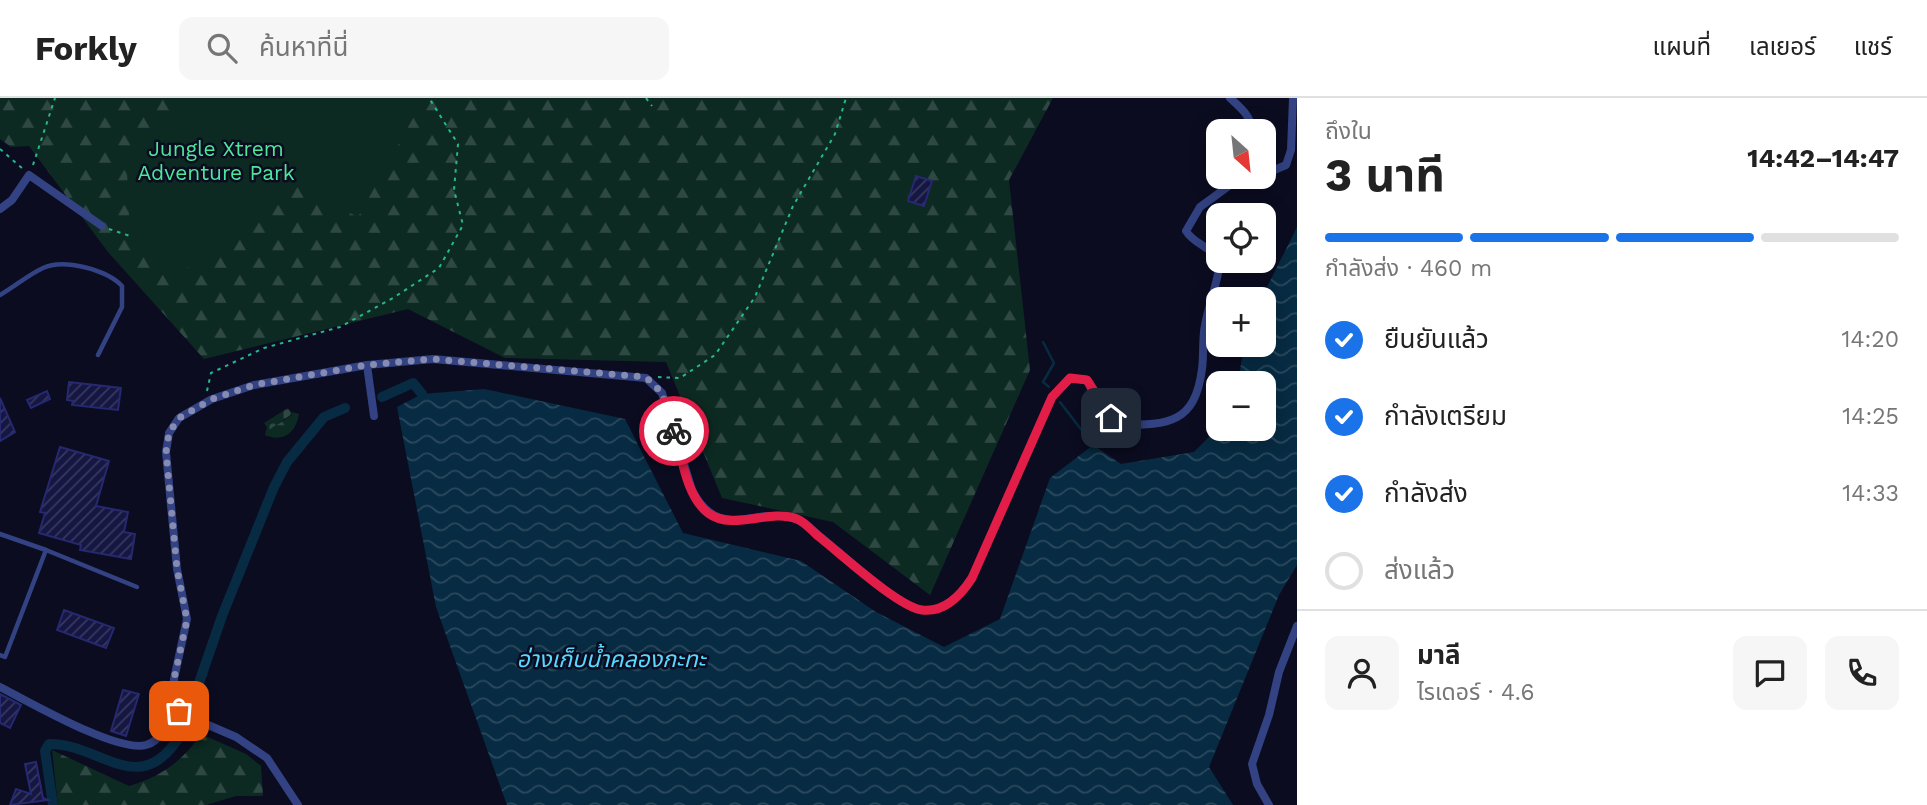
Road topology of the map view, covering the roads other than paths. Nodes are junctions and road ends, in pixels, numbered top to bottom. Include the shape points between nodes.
1 (1230, 98) edge
2 (1293, 98) edge
3 (1249, 119) edge
4 (1276, 170) edge
5 (1225, 189) edge
6 (0, 208) edge
7 (102, 226) road end
8 (1206, 246) edge
9 (1218, 273) edge
10 (0, 295) edge
11 (98, 355) dead end
12 (367, 365) junction
13 (374, 416) dead end
14 (0, 534) edge
15 (46, 550) junction
16 (137, 587) dead end
17 (1297, 626) edge
18 (0, 655) edge
19 (0, 687) edge
20 (174, 701) junction
21 (298, 805) edge
22 (1269, 805) edge

1 - 3 street
2 - 4 street via 1292,150 1286,165
5 - 8 street via 1200,207 1186,231
6 - 7 street via 12,200 29,175
9 - 12 street via 1193,405 1174,422 1121,425 1095,398 1087,380 1070,378 1052,397 960,598 924,611 893,595 798,519 729,520 711,515 699,505 662,393 646,377 432,359
10 - 11 lane via 46,266 90,267 111,275 122,286 122,307
12 - 13 street
12 - 20 street via 254,385 205,402 179,418 169,433 166,452 177,569 187,620
14 - 15 lane
15 - 16 lane
15 - 18 lane via 5,657
17 - 22 street via 1252,764
19 - 20 street via 113,743 146,745 162,734
20 - 21 street via 185,715 236,737 267,758

